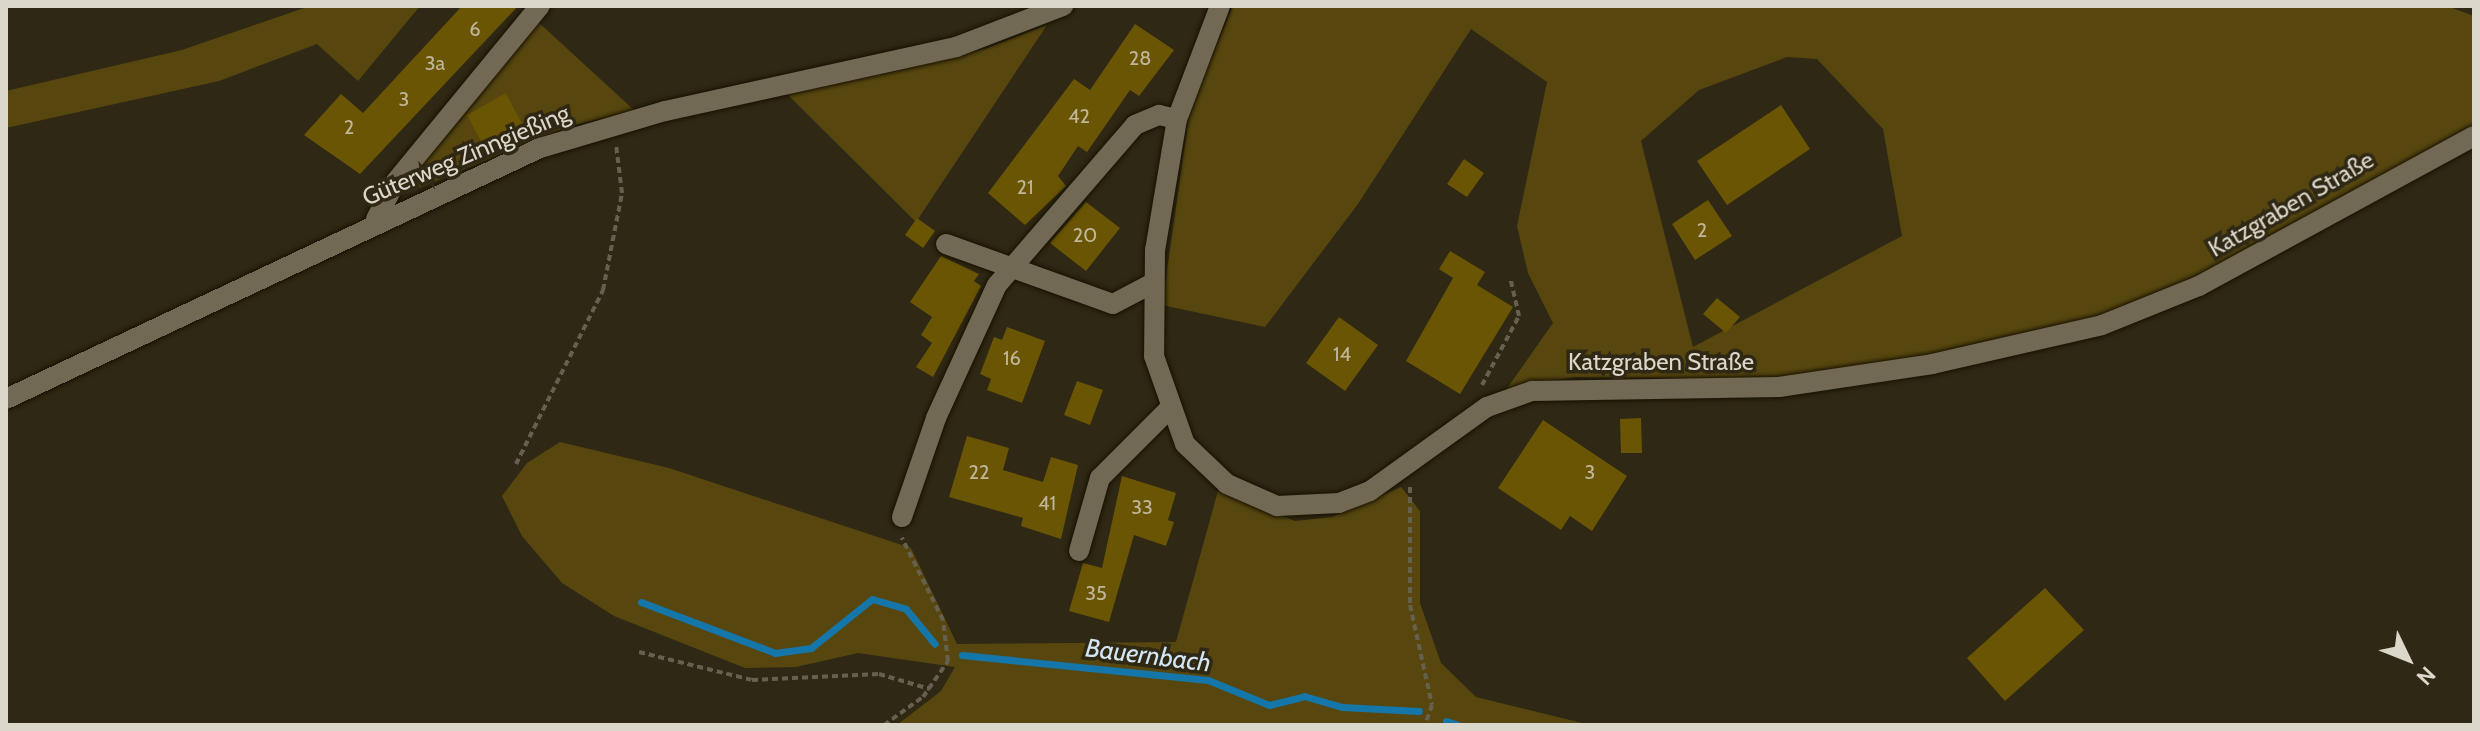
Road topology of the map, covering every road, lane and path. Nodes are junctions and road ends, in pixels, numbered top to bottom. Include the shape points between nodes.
1 (540, 6) edge
2 (1063, 6) edge
3 (1220, 6) edge
4 (1177, 119) junction
5 (611, 125) junction
6 (2474, 136) edge
7 (376, 219) junction
8 (946, 244) dead end
9 (1009, 271) junction
10 (1511, 280) dead end
11 (1153, 283) junction
12 (6, 399) edge
13 (1487, 407) junction
14 (1168, 410) junction
15 (516, 464) dead end
16 (1403, 471) junction
17 (902, 517) joint
18 (1079, 551) dead end
19 (639, 652) dead end
20 (930, 689) junction
21 (884, 725) edge
22 (1425, 725) edge

1 - 7 street via 396,181
2 - 5 street, Güterweg Zinngießing via 956,47
3 - 4 street, Katzgraben Straße
4 - 9 street via 1159,115 1135,125
4 - 11 street, Katzgraben Straße
5 - 7 street, Güterweg Zinngießing
5 - 15 path via 622,193 603,290
6 - 13 street, Katzgraben Straße via 2199,286 2102,325 1850,379 1711,390 1585,386 1532,391
7 - 12 street, Güterweg Zinngießing via 58,381
8 - 9 street
9 - 11 street via 1113,304
9 - 17 street via 964,352
10 - 13 path via 1519,316 1482,377
11 - 14 street, Katzgraben Straße via 1154,356
13 - 16 street, Katzgraben Straße
14 - 16 street, Katzgraben Straße via 1205,466 1253,500 1277,506 1339,503
14 - 18 street via 1100,478
16 - 22 path via 1412,500 1410,605 1432,705
17 - 20 path via 902,541 950,640 948,661
19 - 20 path via 752,680 879,674
20 - 21 path

